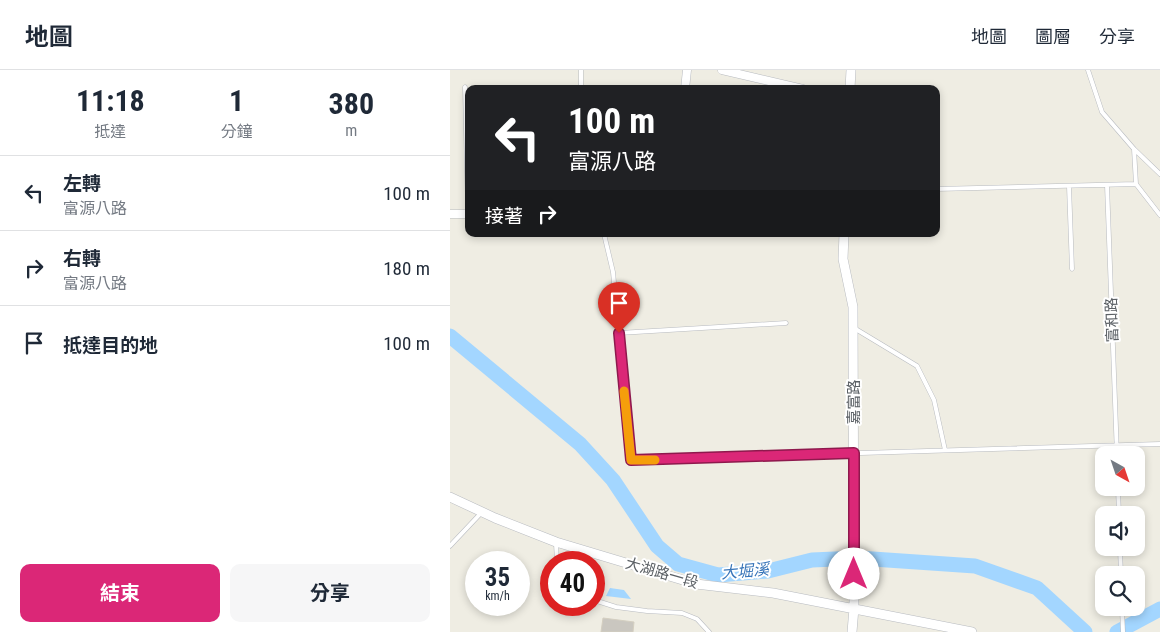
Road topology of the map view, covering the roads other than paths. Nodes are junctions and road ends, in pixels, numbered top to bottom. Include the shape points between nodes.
1 (580, 70) edge
2 (687, 70) edge
3 (722, 70) edge
4 (850, 70) edge
5 (1088, 70) edge
6 (581, 85) edge
7 (685, 85) edge
8 (786, 85) edge
9 (850, 85) edge
10 (1134, 149) junction
11 (1160, 174) edge
12 (1136, 184) junction
13 (1107, 185) junction
14 (1069, 186) junction
15 (940, 189) edge
16 (450, 214) edge
17 (465, 214) edge
18 (1160, 215) edge
19 (605, 237) edge
20 (844, 237) edge
21 (1072, 269) dead end
22 (786, 323) dead end
23 (853, 327) junction
24 (619, 333) junction
25 (1160, 444) edge
26 (1095, 446) edge
27 (1116, 446) joint
28 (944, 450) junction
29 (854, 453) junction
30 (450, 497) edge
31 (482, 512) junction
32 (556, 542) junction
33 (450, 546) edge
34 (556, 551) edge
35 (605, 604) edge
36 (854, 608) junction
37 (1122, 616) edge
38 (709, 632) edge
39 (852, 632) edge
40 (972, 632) edge
41 (1123, 632) edge

1 - 6 lane
2 - 7 street
3 - 8 street
4 - 9 street
5 - 10 lane via 1102,112
10 - 11 lane
10 - 12 lane
12 - 13 lane
12 - 18 lane
13 - 14 lane
13 - 27 lane, 富和路
14 - 15 lane
14 - 21 lane
16 - 17 street
19 - 24 lane via 613,272
20 - 23 street, 嘉富路 via 843,258 853,307
22 - 24 lane
23 - 28 lane via 917,366 934,400
23 - 29 street, 嘉富路
24 - 29 lane via 631,460
25 - 27 lane
26 - 28 lane
28 - 29 lane
29 - 36 street, 嘉富路
30 - 31 street, 大湖路一段
31 - 32 street, 大湖路一段
31 - 33 lane
32 - 34 lane
32 - 36 street, 大湖路一段 via 696,584 773,593
35 - 38 lane via 648,611 682,612
36 - 39 street, 嘉富路
36 - 40 street, 大湖路一段
37 - 41 lane

